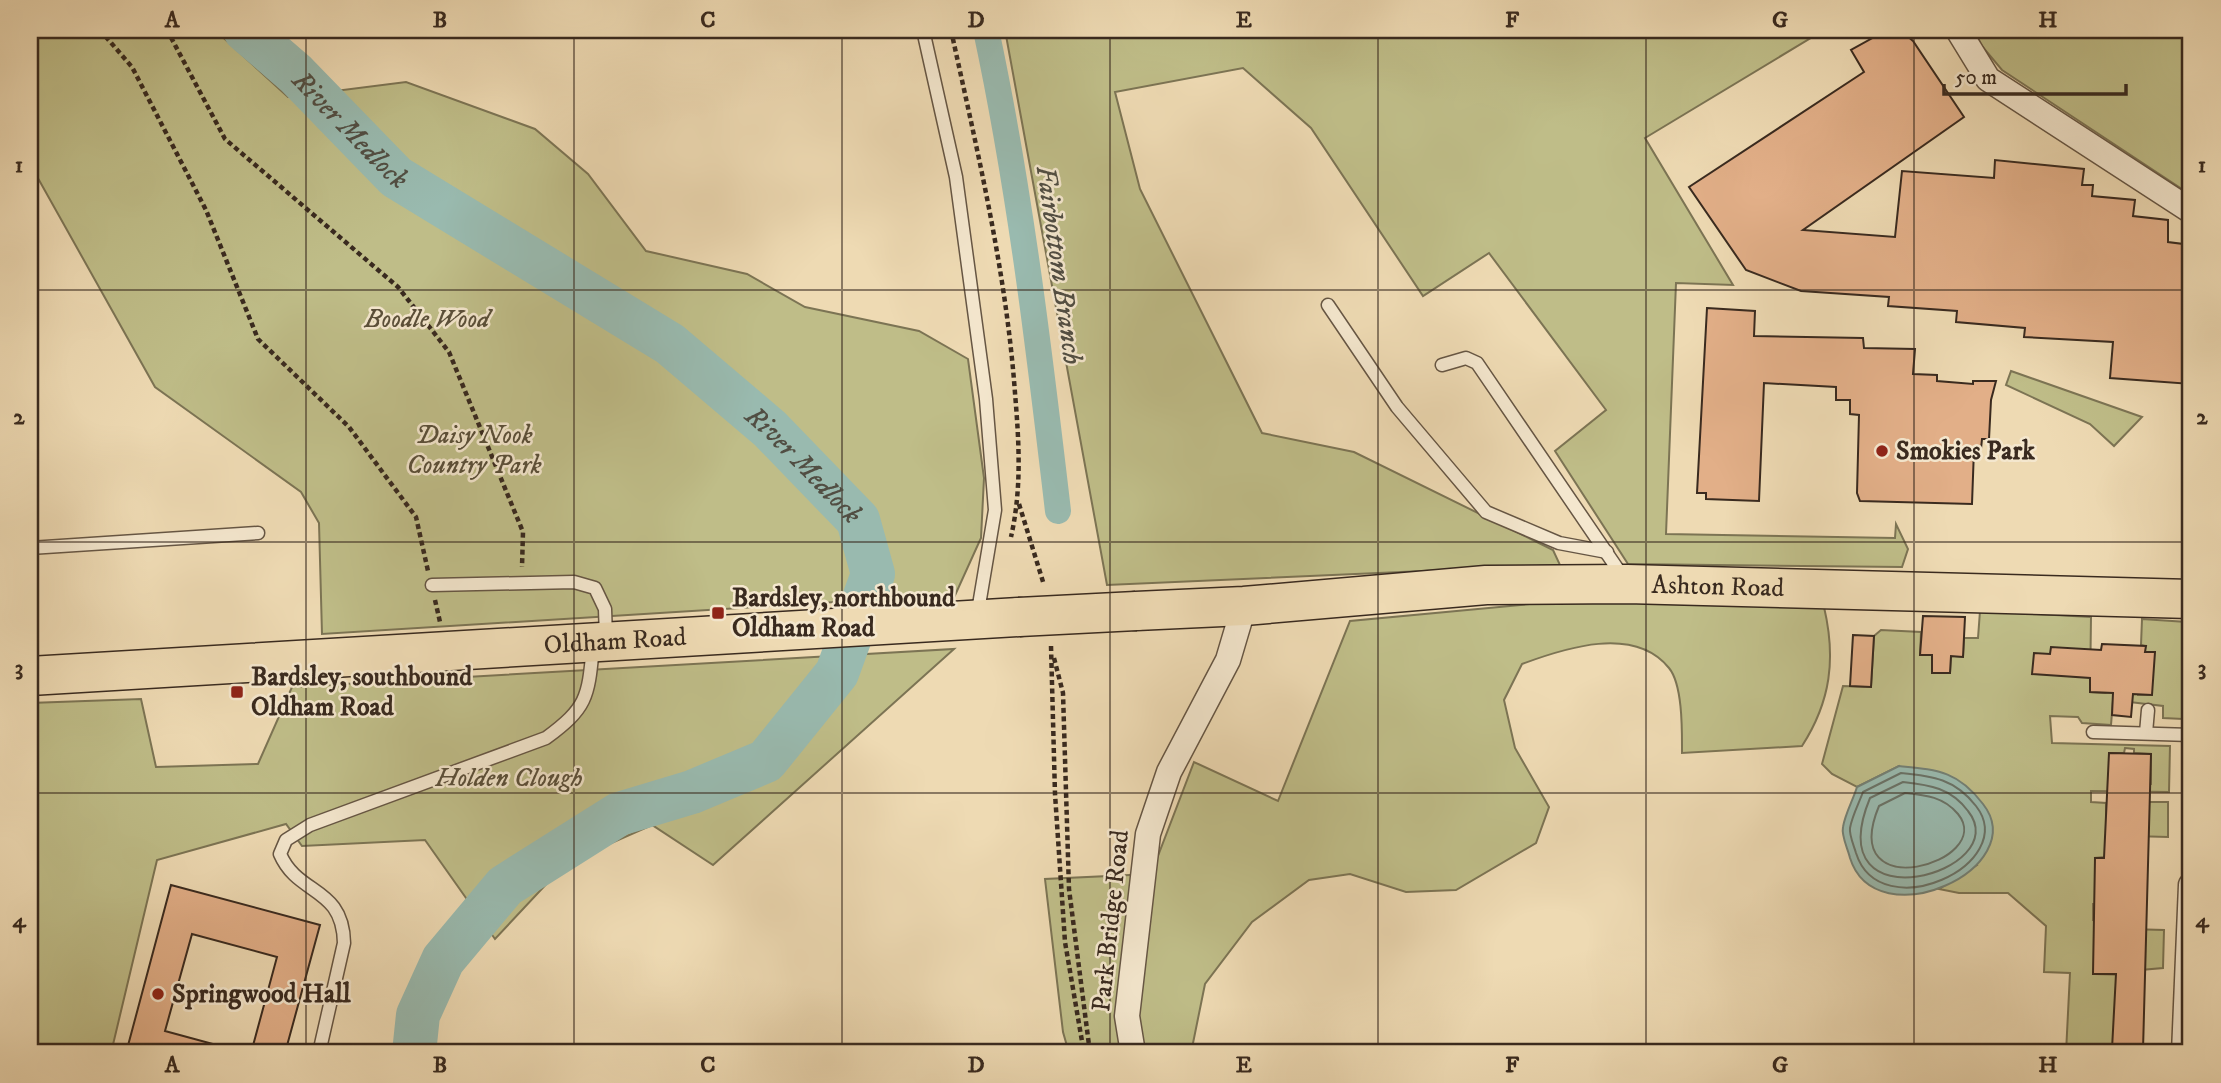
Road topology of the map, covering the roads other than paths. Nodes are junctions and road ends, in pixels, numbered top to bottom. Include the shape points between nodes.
1 (923, 30) edge
2 (1958, 30) edge
3 (2191, 211) edge
4 (1328, 305) dead end
5 (1442, 365) dead end
6 (258, 533) dead end
7 (30, 548) edge
8 (1617, 568) junction
9 (432, 585) road end
10 (2191, 599) edge
11 (1244, 606) junction
12 (960, 622) junction
13 (600, 642) junction
14 (30, 676) edge
15 (2148, 710) dead end
16 (2094, 732) dead end
17 (2146, 733) junction
18 (2191, 735) edge
19 (2191, 885) edge
20 (318, 1053) edge
21 (1133, 1053) edge
22 (2184, 1053) edge

1 - 12 lane via 956,177 986,399 995,510
2 - 3 street via 1988,79
4 - 8 lane via 1397,407 1486,512
5 - 8 lane via 1466,358 1477,363
6 - 7 lane
8 - 10 highway, Ashton Road
8 - 11 highway, Ashton Road via 1486,585
9 - 13 lane via 574,582 595,587 605,609
11 - 12 highway, Oldham Road, bridge
11 - 21 street, Park Bridge Road via 1228,660 1169,772 1148,834 1127,1016
12 - 13 highway, Oldham Road
13 - 14 highway, Oldham Road
13 - 20 lane via 588,692 574,717 546,738 310,825 286,840 280,854 286,867 329,901 344,925 344,943
15 - 17 lane
16 - 17 lane
17 - 18 lane
19 - 22 street

